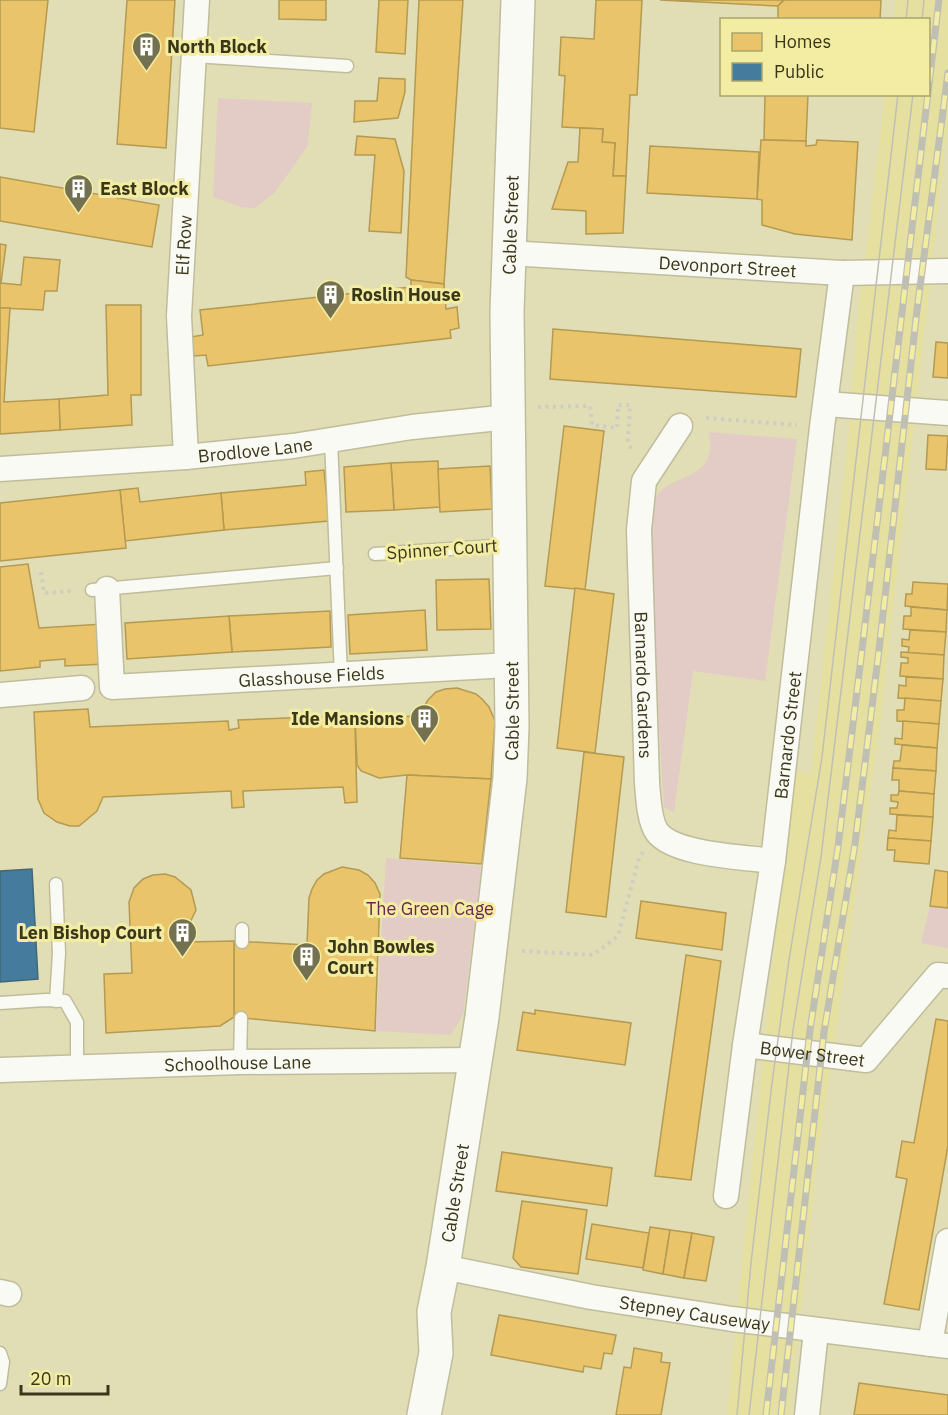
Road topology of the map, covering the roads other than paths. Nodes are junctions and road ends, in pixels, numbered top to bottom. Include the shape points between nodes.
1 (196, 0) edge
2 (518, 0) edge
3 (194, 56) junction
4 (347, 66) dead end
5 (508, 253) junction
6 (948, 271) edge
7 (842, 273) junction
8 (521, 412) junction
9 (948, 412) edge
10 (824, 415) junction
11 (680, 426) road end
12 (331, 440) junction
13 (186, 457) junction
14 (0, 469) edge
15 (510, 544) junction
16 (375, 554) dead end
17 (337, 568) junction
18 (100, 590) joint
19 (511, 665) junction
20 (341, 676) junction
21 (82, 688) dead end
22 (0, 695) edge
23 (773, 861) junction
24 (56, 884) dead end
25 (243, 929) dead end
26 (242, 942) dead end
27 (948, 976) edge
28 (56, 1000) junction
29 (0, 1003) edge
30 (241, 1018) dead end
31 (745, 1045) junction
32 (476, 1060) junction
33 (240, 1062) junction
34 (77, 1067) junction
35 (0, 1070) edge
36 (726, 1196) dead end
37 (948, 1241) edge
38 (443, 1267) junction
39 (816, 1331) junction
40 (939, 1345) edge
41 (0, 1353) edge
42 (0, 1384) edge
43 (424, 1415) edge
44 (807, 1415) edge

1 - 3 street, Elf Row
2 - 5 main road, Cable Street
3 - 4 lane
3 - 13 street, Elf Row via 179,316
5 - 7 street, Devonport Street
5 - 8 main road, Cable Street via 507,312
6 - 7 street, Devonport Street
7 - 10 street, Barnardo Street
8 - 12 street, Brodlove Lane
8 - 15 main road, Cable Street
9 - 10 street
10 - 23 street, Barnardo Street
11 - 23 street, Barnardo Gardens via 644,481 639,530 650,809 656,831 669,843 685,849
12 - 13 street, Brodlove Lane
12 - 17 lane
13 - 14 street, Brodlove Lane
15 - 16 lane, Spinner Court
15 - 19 main road, Cable Street
17 - 18 lane
17 - 20 lane
18 - 20 street, Glasshouse Fields via 112,687
19 - 20 street, Glasshouse Fields
19 - 32 main road, Cable Street via 510,778
21 - 22 street
23 - 31 street, Barnardo Street
24 - 28 lane
25 - 26 lane
27 - 31 street, Bower Street via 938,975 866,1060
28 - 29 lane
28 - 34 lane via 65,1001 77,1022
30 - 33 lane
31 - 36 street, Barnardo Street
32 - 33 street, Schoolhouse Lane
32 - 38 main road, Cable Street
33 - 34 street, Schoolhouse Lane
34 - 35 street, Schoolhouse Lane
37 - 40 street
38 - 39 street, Stepney Causeway via 591,1298
38 - 43 main road, Cable Street via 434,1312 436,1353
39 - 40 street, Stepney Causeway
39 - 44 street
41 - 42 lane

